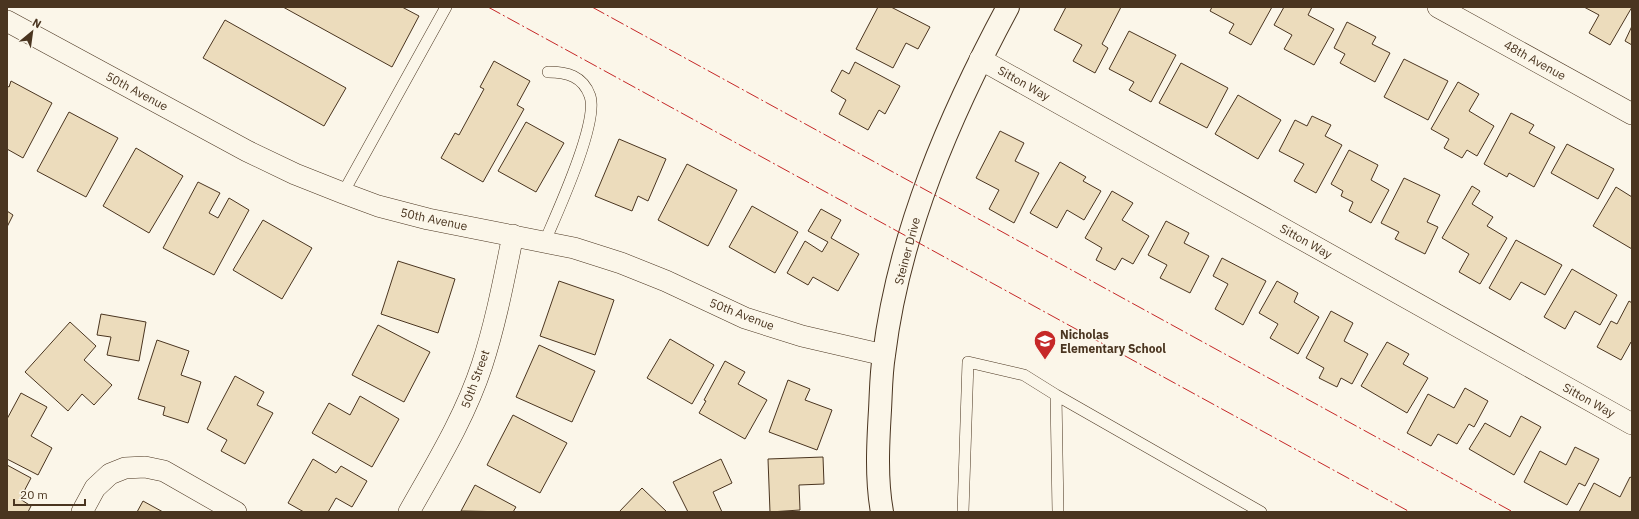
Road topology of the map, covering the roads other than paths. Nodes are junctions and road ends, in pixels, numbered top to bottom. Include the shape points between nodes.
1 (446, 7) edge
2 (1008, 7) edge
3 (1438, 7) edge
4 (7, 21) edge
5 (980, 58) junction
6 (548, 72) dead end
7 (1632, 114) edge
8 (343, 193) junction
9 (513, 235) junction
10 (545, 241) junction
11 (884, 356) junction
12 (1056, 395) junction
13 (1632, 424) edge
14 (82, 512) edge
15 (236, 512) edge
16 (409, 512) edge
17 (882, 512) edge
18 (963, 512) edge
19 (1058, 512) edge
20 (1261, 512) edge

1 - 8 lane
2 - 5 street, Steiner Drive
3 - 7 street, 48th Avenue
4 - 8 street, 50th Avenue via 247,150 295,174
5 - 11 street, Steiner Drive via 924,192 907,246
5 - 13 street, Sitton Way
6 - 10 lane via 565,72 582,82 590,96 592,114 577,163
8 - 9 street, 50th Avenue via 378,206 428,219
9 - 10 street, 50th Avenue
9 - 16 street, 50th Street via 497,314 482,366 449,440
10 - 11 street, 50th Avenue via 621,263 745,318 802,336
11 - 17 street, Steiner Drive via 879,438 879,494
12 - 18 lane via 1024,375 968,362
12 - 19 lane
12 - 20 lane
14 - 15 street via 95,488 110,474 125,468 145,467 164,471

